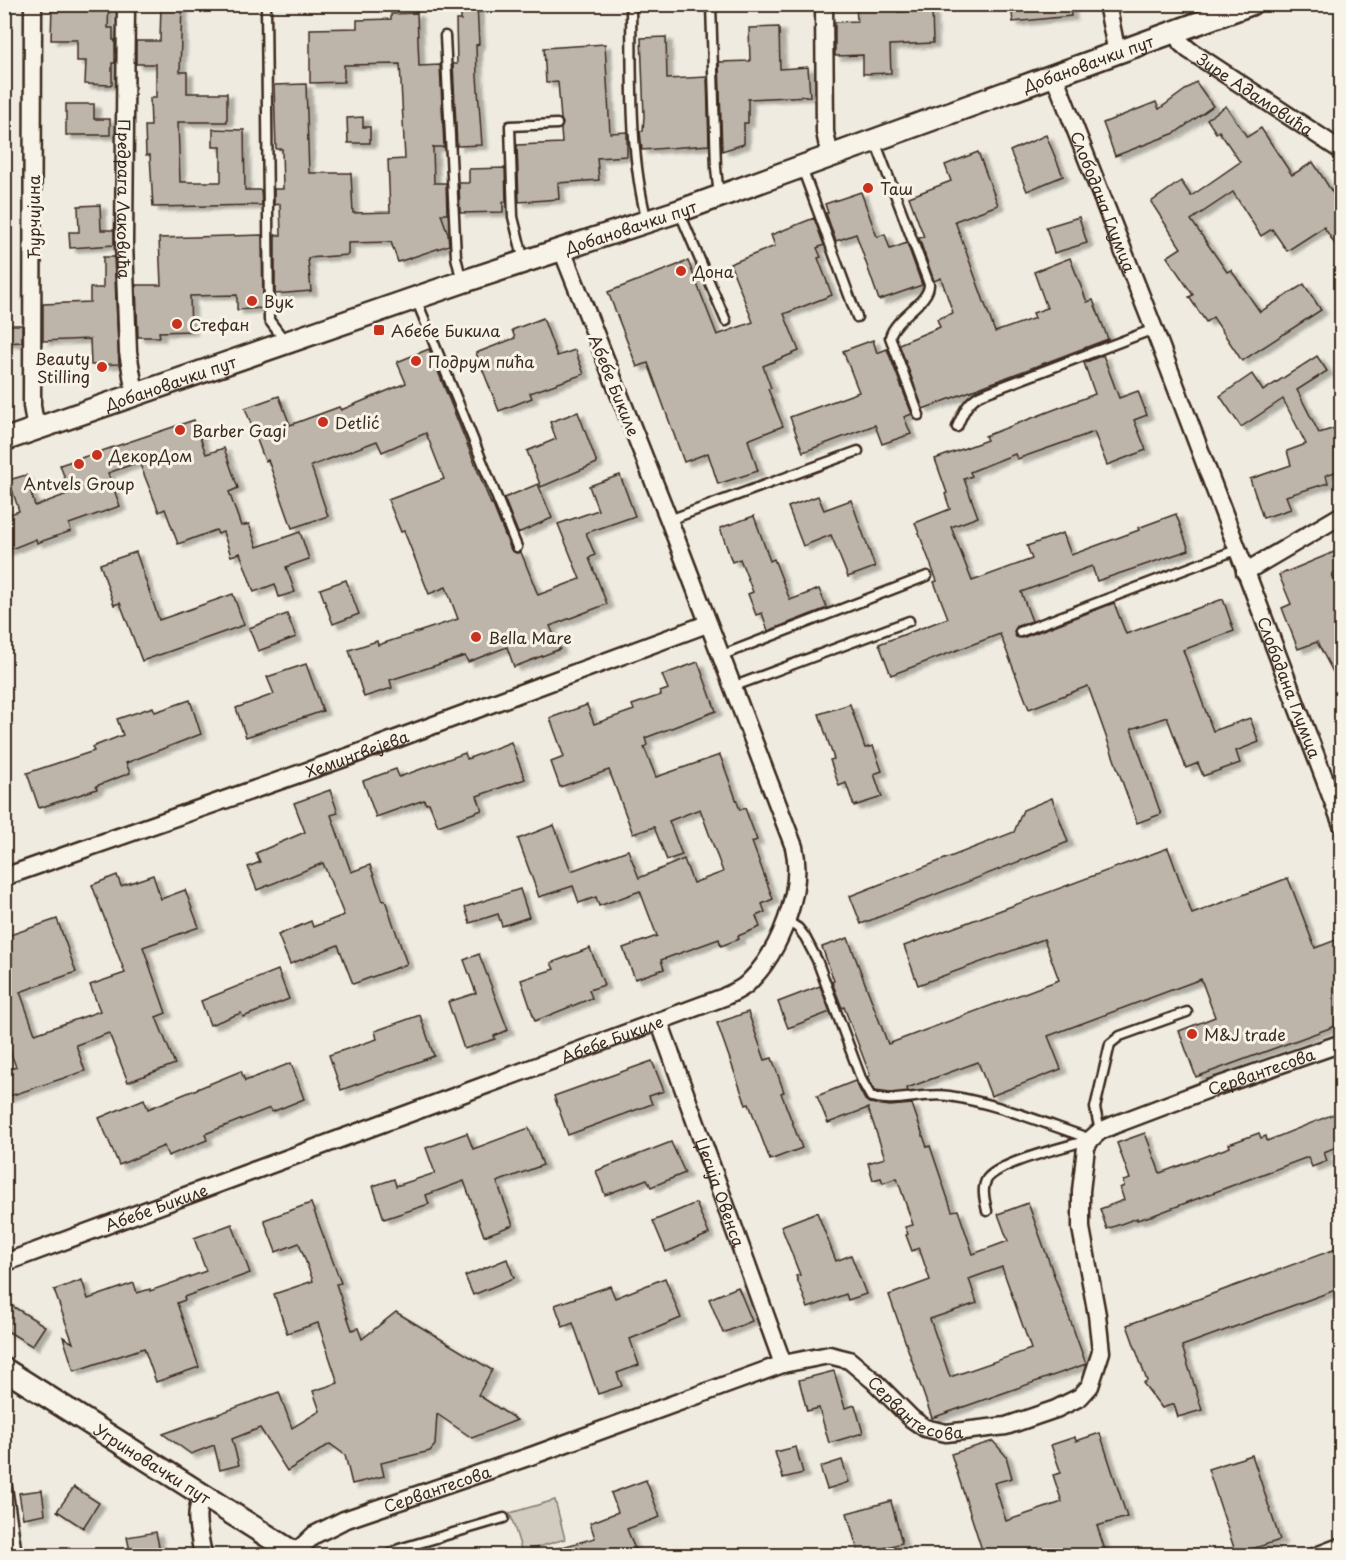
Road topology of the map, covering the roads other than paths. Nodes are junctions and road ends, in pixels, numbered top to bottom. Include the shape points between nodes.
1 (33, 4) edge
2 (126, 4) edge
3 (266, 4) edge
4 (631, 4) edge
5 (711, 4) edge
6 (824, 4) edge
7 (1107, 4) edge
8 (1251, 4) edge
9 (1177, 32) junction
10 (445, 36) dead end
11 (1117, 53) junction
12 (1054, 75) junction
13 (557, 124) dead end
14 (874, 141) junction
15 (1341, 151) edge
16 (830, 157) junction
17 (802, 167) junction
18 (719, 197) junction
19 (679, 211) junction
20 (647, 222) junction
21 (561, 250) junction
22 (524, 262) junction
23 (462, 282) junction
24 (416, 299) junction
25 (857, 317) dead end
26 (726, 321) dead end
27 (1154, 329) junction
28 (286, 343) junction
29 (135, 394) junction
30 (920, 415) dead end
31 (957, 427) dead end
32 (36, 429) junction
33 (4, 440) edge
34 (858, 450) dead end
35 (1341, 515) edge
36 (669, 520) junction
37 (517, 547) dead end
38 (1236, 550) junction
39 (1245, 572) junction
40 (927, 576) dead end
41 (909, 621) dead end
42 (707, 624) junction
43 (1020, 632) dead end
44 (720, 656) junction
45 (732, 687) junction
46 (1341, 825) edge
47 (4, 877) edge
48 (787, 921) junction
49 (1187, 1012) dead end
50 (659, 1021) junction
51 (1341, 1043) edge
52 (1096, 1135) junction
53 (987, 1211) dead end
54 (4, 1263) edge
55 (783, 1364) junction
56 (4, 1369) edge
57 (4, 1467) edge
58 (203, 1495) junction
59 (504, 1518) dead end
60 (1341, 1546) edge
61 (17, 1554) dead end
62 (297, 1554) edge
63 (203, 1556) edge
64 (387, 1556) edge
65 (1316, 1556) edge

1 - 32 street, Ћурчијина via 32,406
2 - 29 street, Предрага Лаковића via 124,243 128,352
3 - 28 lane via 269,320
4 - 20 lane via 638,183
5 - 18 lane
6 - 16 street via 825,132
7 - 11 street
8 - 9 street, Добановачки пут
9 - 11 street, Добановачки пут
9 - 15 street, Зире Адамовића via 1189,50
10 - 23 lane via 456,257
11 - 12 street, Добановачки пут
12 - 14 street, Добановачки пут
12 - 27 street, Слободана Глумца
13 - 22 lane via 510,126 513,217
14 - 16 street, Добановачки пут
14 - 30 lane via 929,284 925,295 895,326 890,337
16 - 17 street, Добановачки пут
17 - 18 street, Добановачки пут
17 - 25 lane
18 - 19 street, Добановачки пут
19 - 20 street, Добановачки пут
19 - 26 lane
20 - 21 street, Добановачки пут
21 - 22 street, Добановачки пут
21 - 36 street, Абебе Бикиле
22 - 23 street, Добановачки пут
23 - 24 street, Добановачки пут
24 - 28 street, Добановачки пут
24 - 37 lane
27 - 31 lane via 980,395 966,408
27 - 38 street, Слободана Глумца
28 - 29 street, Добановачки пут
29 - 32 street, Добановачки пут
32 - 33 street, Добановачки пут
34 - 36 lane
35 - 39 street
36 - 42 street, Абебе Бикиле
38 - 39 street, Слободана Глумца
38 - 43 lane
39 - 46 street, Слободана Глумца
40 - 44 lane
41 - 45 lane
42 - 44 street, Абебе Бикиле
42 - 47 street, Хемингвејева via 354,755
44 - 45 street, Абебе Бикиле
45 - 48 street, Абебе Бикиле via 795,847 797,870
48 - 50 street, Абебе Бикиле via 747,984 724,997
48 - 52 lane via 805,937 817,960 871,1097 891,1100 934,1095 961,1099
49 - 52 lane via 1120,1036 1110,1044 1095,1108
50 - 54 street, Абебе Бикиле
50 - 55 street, Џесија Овенса
51 - 52 street, Сервантесова via 1142,1114
52 - 53 lane via 1000,1169 987,1179 983,1190
52 - 55 street, Сервантесова via 1086,1147 1080,1212 1101,1353 1095,1377 1080,1397 1006,1426 946,1434 925,1428 910,1418 849,1360 820,1356
55 - 62 street, Сервантесова via 344,1520 314,1535
56 - 58 street, Угриновачки пут
57 - 61 lane
58 - 62 street, Угриновачки пут
58 - 63 street via 197,1515
59 - 64 lane
60 - 65 street

